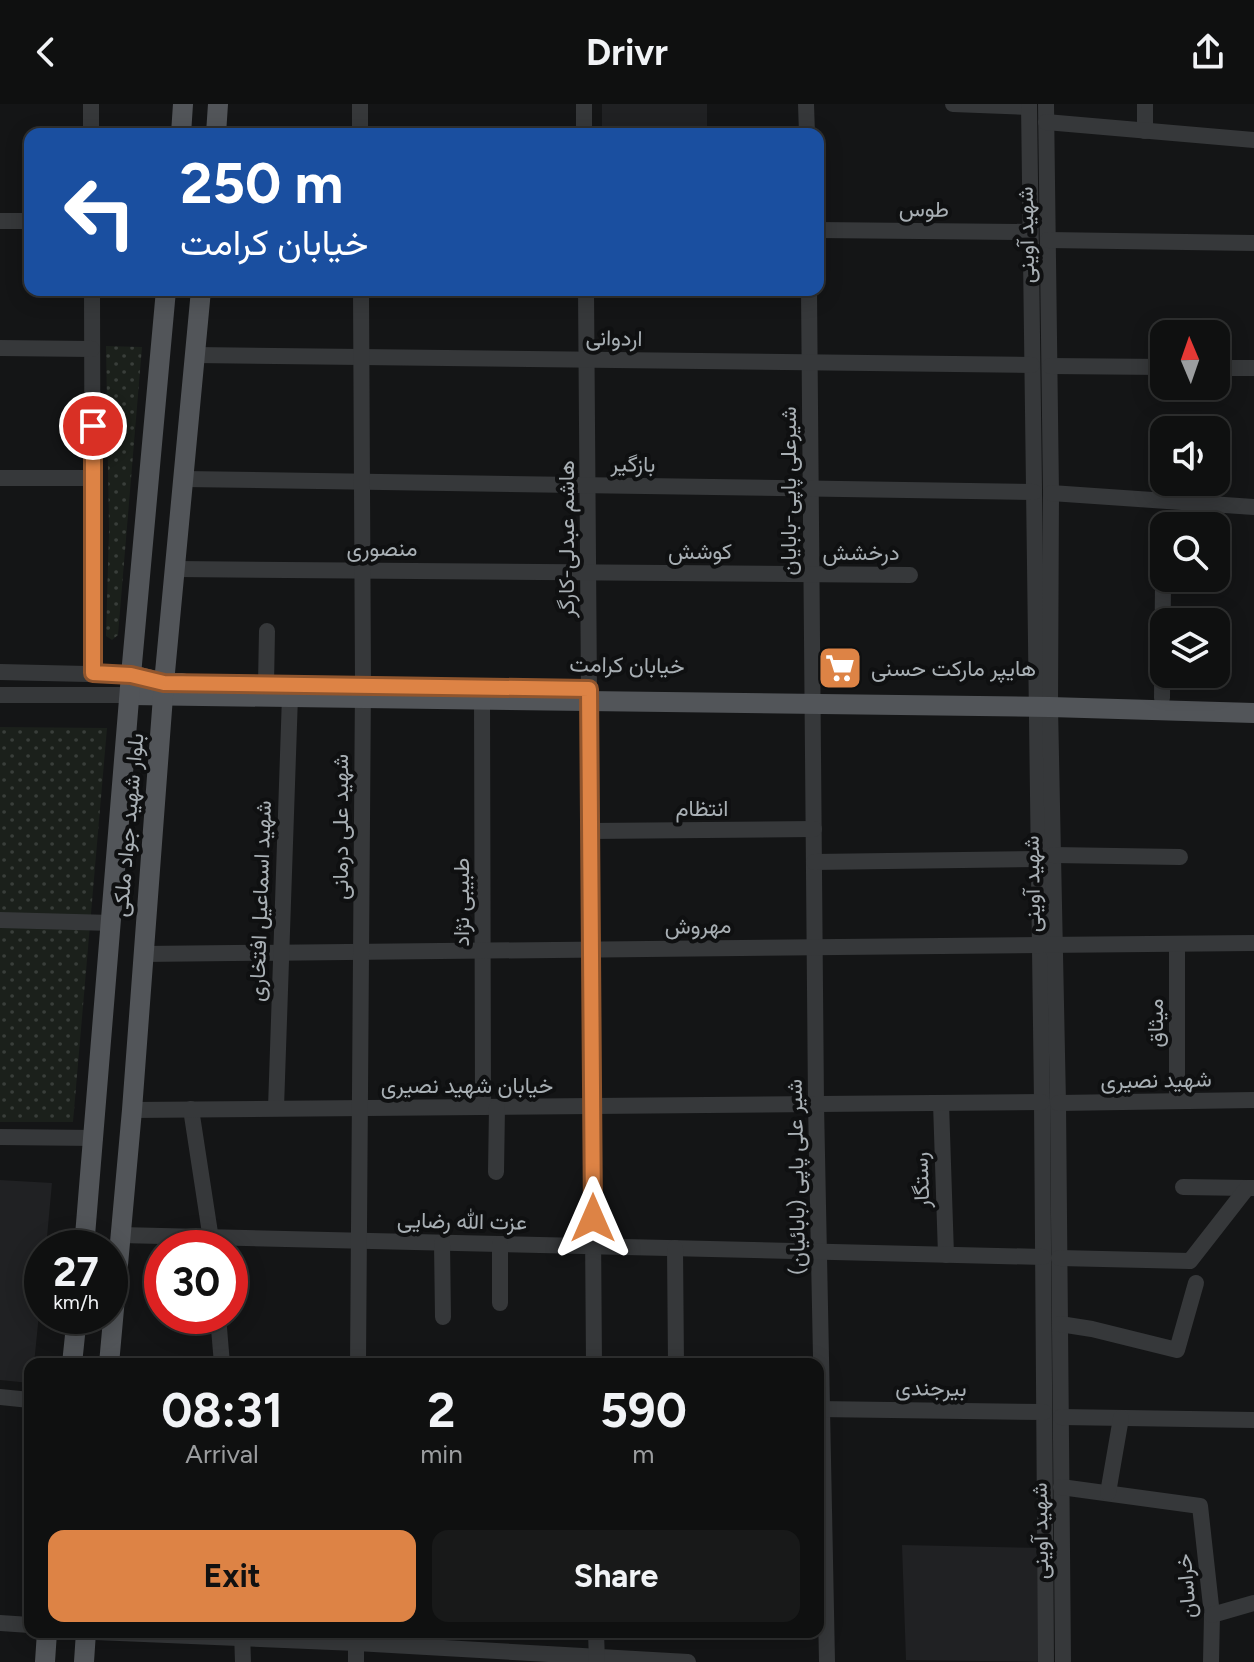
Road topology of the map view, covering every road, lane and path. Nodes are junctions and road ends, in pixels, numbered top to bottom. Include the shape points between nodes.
1 (91, 104) edge
2 (183, 104) edge
3 (218, 104) edge
4 (360, 104) edge
5 (584, 104) edge
6 (806, 104) edge
7 (953, 104) edge
8 (1145, 104) edge
9 (1035, 105) edge
10 (1046, 122) junction
11 (91, 128) edge
12 (181, 128) edge
13 (216, 128) edge
14 (360, 128) edge
15 (584, 128) edge
16 (807, 128) edge
17 (1145, 131) junction
18 (1254, 140) edge
19 (0, 221) edge
20 (24, 221) edge
21 (824, 230) edge
22 (1030, 232) junction
23 (1048, 240) junction
24 (1254, 243) edge
25 (92, 296) edge
26 (165, 296) edge
27 (200, 296) edge
28 (361, 296) edge
29 (586, 296) edge
30 (809, 296) edge
31 (0, 348) edge
32 (92, 349) junction
33 (195, 355) junction
34 (363, 357) junction
35 (586, 360) junction
36 (809, 362) junction
37 (1032, 365) junction
38 (1050, 366) junction
39 (1150, 367) edge
40 (1230, 368) edge
41 (1254, 368) edge
42 (0, 478) edge
43 (93, 478) junction
44 (184, 479) junction
45 (364, 482) junction
46 (587, 485) junction
47 (810, 488) junction
48 (1042, 492) junction
49 (1254, 507) edge
50 (176, 569) junction
51 (361, 570) junction
52 (588, 572) junction
53 (811, 574) junction
54 (910, 575) dead end
55 (1163, 592) edge
56 (267, 631) dead end
57 (0, 672) edge
58 (93, 673) junction
59 (266, 684) junction
60 (130, 685) junction
61 (163, 689) junction
62 (363, 690) junction
63 (0, 695) edge
64 (589, 695) junction
65 (290, 696) junction
66 (812, 697) junction
67 (482, 698) junction
68 (1162, 698) junction
69 (1043, 701) junction
70 (1254, 701) edge
71 (1254, 713) edge
72 (814, 829) junction
73 (590, 831) junction
74 (1046, 857) junction
75 (1180, 857) dead end
76 (814, 862) junction
77 (0, 920) edge
78 (112, 923) junction
79 (1254, 943) edge
80 (1177, 944) junction
81 (1047, 945) junction
82 (815, 947) junction
83 (591, 949) junction
84 (483, 950) junction
85 (361, 952) junction
86 (280, 953) junction
87 (142, 954) junction
88 (1254, 1100) edge
89 (1177, 1101) junction
90 (941, 1103) junction
91 (1050, 1103) junction
92 (816, 1104) junction
93 (592, 1106) junction
94 (490, 1107) junction
95 (276, 1108) junction
96 (360, 1108) junction
97 (191, 1109) junction
98 (132, 1110) junction
99 (0, 1137) edge
100 (95, 1138) junction
101 (496, 1172) dead end
102 (1183, 1187) dead end
103 (1251, 1188) edge
104 (86, 1230) edge
105 (120, 1230) edge
106 (210, 1230) edge
107 (359, 1241) junction
108 (248, 1243) edge
109 (442, 1243) junction
110 (500, 1244) junction
111 (593, 1246) junction
112 (675, 1248) junction
113 (819, 1252) junction
114 (946, 1255) junction
115 (1051, 1258) junction
116 (1196, 1283) dead end
117 (500, 1303) dead end
118 (443, 1317) dead end
119 (1060, 1324) junction
120 (75, 1334) edge
121 (112, 1334) edge
122 (220, 1334) edge
123 (73, 1358) edge
124 (110, 1358) edge
125 (222, 1358) edge
126 (358, 1358) edge
127 (594, 1358) edge
128 (676, 1358) edge
129 (820, 1358) edge
130 (0, 1397) edge
131 (24, 1399) edge
132 (824, 1409) edge
133 (1052, 1414) junction
134 (1121, 1418) junction
135 (1254, 1420) edge
136 (1061, 1487) junction
137 (1108, 1493) junction
138 (1254, 1603) edge
139 (824, 1604) edge
140 (1212, 1615) junction
141 (0, 1623) edge
142 (24, 1625) edge
143 (47, 1638) edge
144 (86, 1638) edge
145 (242, 1638) edge
146 (356, 1638) edge
147 (367, 1638) edge
148 (596, 1638) edge
149 (474, 1648) edge
150 (596, 1659) edge
151 (45, 1662) edge
152 (84, 1662) edge
153 (243, 1662) edge
154 (356, 1662) edge
155 (688, 1662) edge
156 (827, 1662) edge
157 (1046, 1662) edge
158 (1063, 1662) edge
159 (1211, 1662) edge

1 - 11 street
2 - 12 main road
3 - 13 main road
4 - 14 street
5 - 15 street
6 - 16 street
7 - 9 street
8 - 17 street
9 - 10 street, شهید آوینی
9 - 22 street, شهید آوینی
10 - 17 street
10 - 23 street, شهید آوینی
17 - 18 street
19 - 20 street
21 - 22 street, طوس
22 - 37 street, شهید آوینی
23 - 24 street
23 - 38 street, شهید آوینی
25 - 32 street
26 - 60 main road, بلوار شهید جواد ملکی
27 - 33 main road, بلوار شهید جواد ملکی
28 - 34 street, شهید علی درمانی
29 - 35 street, هاشم عبدلی-کارگر
30 - 36 street, شیرعلی پاپی-بابایان
31 - 32 street
32 - 43 street
33 - 34 street, اردوانی
33 - 44 main road, بلوار شهید جواد ملکی
34 - 35 street, اردوانی
34 - 45 street, شهید علی درمانی
35 - 36 street, اردوانی
35 - 46 street, هاشم عبدلی-کارگر
36 - 37 street, اردوانی
36 - 47 street, شیرعلی پاپی-بابایان
37 - 48 street, شهید آوینی
38 - 39 street
38 - 48 street, شهید آوینی
40 - 41 street
42 - 43 street
43 - 58 street
44 - 45 street, بازگیر
44 - 50 main road, بلوار شهید جواد ملکی
45 - 46 street, بازگیر
45 - 51 street, شهید علی درمانی
46 - 47 street, بازگیر
46 - 52 street, هاشم عبدلی-کارگر
47 - 48 street, بازگیر
47 - 53 street, شیرعلی پاپی-بابایان
48 - 49 street, بازگیر
48 - 69 street, شهید آوینی
50 - 51 street, منصوری
50 - 61 main road, بلوار شهید جواد ملکی
51 - 52 street, منصوری
51 - 62 street, شهید علی درمانی
52 - 53 street, کوشش
52 - 64 street, هاشم عبدلی-کارگر
53 - 54 street, درخشش
53 - 66 street, شیرعلی پاپی-بابایان
55 - 68 street
56 - 59 street
57 - 58 street, خیابان کرامت
58 - 60 street, خیابان کرامت
59 - 61 main road, خیابان کرامت
59 - 62 main road, خیابان کرامت
60 - 61 main road, خیابان کرامت
60 - 63 street, خیابان کرامت
60 - 78 main road, بلوار شهید جواد ملکی
61 - 65 main road, خیابان کرامت
61 - 87 main road, بلوار شهید جواد ملکی
62 - 64 main road, خیابان کرامت
62 - 65 main road, خیابان کرامت
62 - 67 main road, خیابان کرامت
62 - 85 street, شهید علی درمانی
64 - 66 main road, خیابان کرامت
64 - 67 main road, خیابان کرامت
64 - 73 street, هاشم عبدلی-کارگر
65 - 86 street, شهید اسماعیل افتخاری
66 - 69 main road, خیابان کرامت
66 - 72 street, شیر علی پاپی (بابائیان)
67 - 84 street, طبیبی نژاد
68 - 69 main road, خیابان کرامت
68 - 70 main road, خیابان کرامت
69 - 71 main road, خیابان کرامت
69 - 74 street, شهید آوینی
72 - 73 street, انتظام
72 - 76 street, شیر علی پاپی (بابائیان)
73 - 83 street, هاشم عبدلی-کارگر
74 - 75 street
74 - 76 street
74 - 81 street, شهید آوینی
76 - 82 street, شیر علی پاپی (بابائیان)
77 - 78 street
78 - 100 main road, بلوار شهید جواد ملکی
79 - 80 street, مهروش
80 - 81 street, مهروش
80 - 89 street, میثاق
81 - 82 street, مهروش
81 - 91 street, شهید آوینی
82 - 83 street, مهروش
82 - 92 street, شیر علی پاپی (بابائیان)
83 - 84 street, مهروش
83 - 93 street, هاشم عبدلی-کارگر
84 - 85 street, مهروش
84 - 94 street, طبیبی نژاد
85 - 86 street, مهروش
85 - 96 street, شهید علی درمانی
86 - 87 street, مهروش
86 - 95 street, شهید اسماعیل افتخاری
87 - 98 main road, بلوار شهید جواد ملکی
88 - 89 street, شهید نصیری
89 - 91 street, شهید نصیری
90 - 91 street, خیابان شهید نصیری
90 - 92 street, خیابان شهید نصیری
90 - 114 street, رستگار
91 - 115 street, شهید آوینی
92 - 93 street, خیابان شهید نصیری
92 - 113 street, شیر علی پاپی (بابائیان)
93 - 94 street, خیابان شهید نصیری
93 - 111 street, هاشم عبدلی-کارگر
94 - 96 street, خیابان شهید نصیری
94 - 101 street, طبیبی نژاد
95 - 96 street, خیابان شهید نصیری
95 - 97 street, خیابان شهید نصیری
96 - 107 street, شهید علی درمانی
97 - 98 street, خیابان شهید نصیری
97 - 106 street
98 - 105 main road, بلوار شهید جواد ملکی
99 - 100 street
100 - 104 main road, بلوار شهید جواد ملکی
102 - 103 street
103 - 115 street, عزت الله رضایی via 1190,1261
107 - 108 street, عزت الله رضایی
107 - 109 street, عزت الله رضایی
107 - 126 street, شهید علی درمانی
109 - 110 street, عزت الله رضایی
109 - 118 street
110 - 111 street, عزت الله رضایی
110 - 117 street
111 - 112 street, عزت الله رضایی
111 - 127 street, هاشم عبدلی-کارگر
112 - 113 street, عزت الله رضایی
112 - 128 street
113 - 114 street, عزت الله رضایی
113 - 129 street, شیر علی پاپی (بابائیان)
114 - 115 street, عزت الله رضایی
115 - 119 street, شهید آوینی
115 - 133 street, شهید آوینی
116 - 119 street via 1177,1350
119 - 133 street, شهید آوینی
120 - 123 main road
121 - 124 main road, بلوار شهید جواد ملکی
122 - 125 street
130 - 131 street
132 - 133 street, بیرجندی
133 - 134 street, بیرجندی
133 - 136 street, شهید آوینی
133 - 157 street, شهید آوینی
134 - 135 street, بیرجندی
134 - 137 street
136 - 137 street
136 - 158 street, شهید آوینی
137 - 140 street, خراسان via 1200,1506
138 - 140 street
139 - 156 street, شیر علی پاپی (بابائیان)
140 - 159 street, خراسان
141 - 142 street
143 - 151 main road
144 - 152 main road
145 - 153 street
146 - 154 street
147 - 149 street
148 - 150 street
149 - 150 street
150 - 155 street

